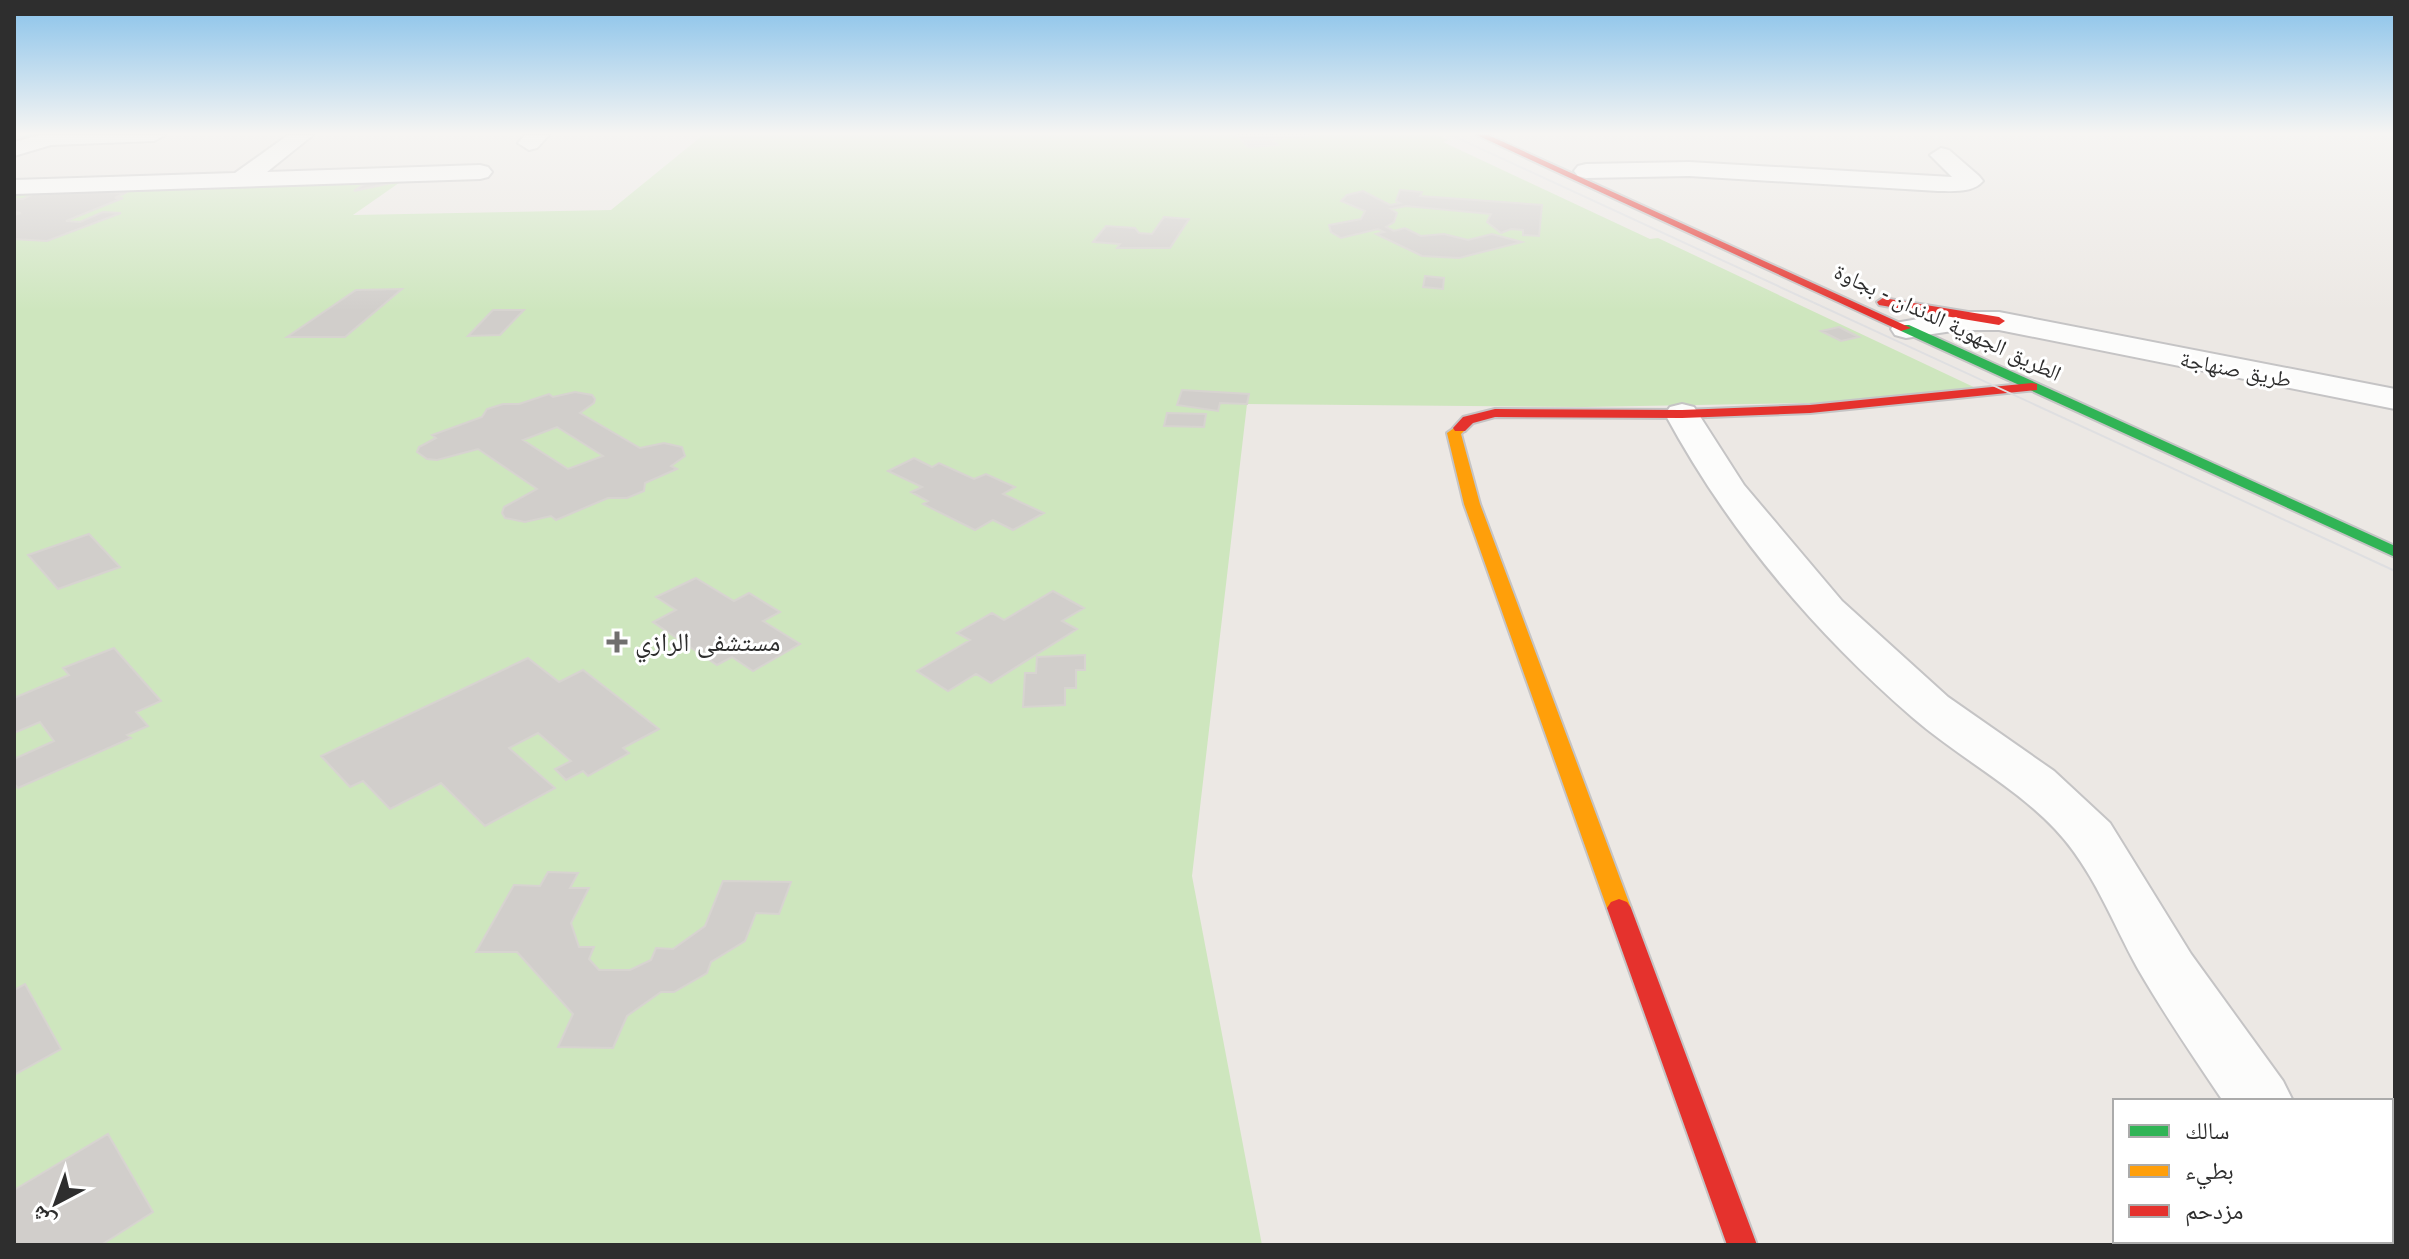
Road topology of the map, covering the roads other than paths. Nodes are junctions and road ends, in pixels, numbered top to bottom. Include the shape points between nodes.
1 (1614, 194) edge
2 (1638, 194) edge
3 (1881, 301) junction
4 (1931, 332) junction
5 (2015, 332) junction
6 (2032, 387) junction
7 (2395, 399) edge
8 (1682, 414) junction
9 (2297, 486) dead end
10 (2395, 552) edge
11 (2259, 1099) edge
12 (1742, 1245) edge

1 - 4 main road, الطريق الجهوية الدندان - بجاوة
2 - 3 main road, الطريق الجهوية الدندان - بجاوة
3 - 4 main road, الطريق الجهوية الدندان - بجاوة
3 - 5 main road
4 - 5 street, طريق صنهاجة
4 - 6 main road, الطريق الجهوية الدندان - بجاوة
4 - 9 main road, الطريق الجهوية الدندان - بجاوة
5 - 7 street, طريق صنهاجة via 2077,336
6 - 8 main road via 1878,404
6 - 10 main road, الطريق الجهوية الدندان - بجاوة
8 - 11 street via 1723,482 1838,619 1931,708 2030,781 2091,836 2158,951
8 - 12 main road via 1495,413 1468,420 1454,433 1472,504

